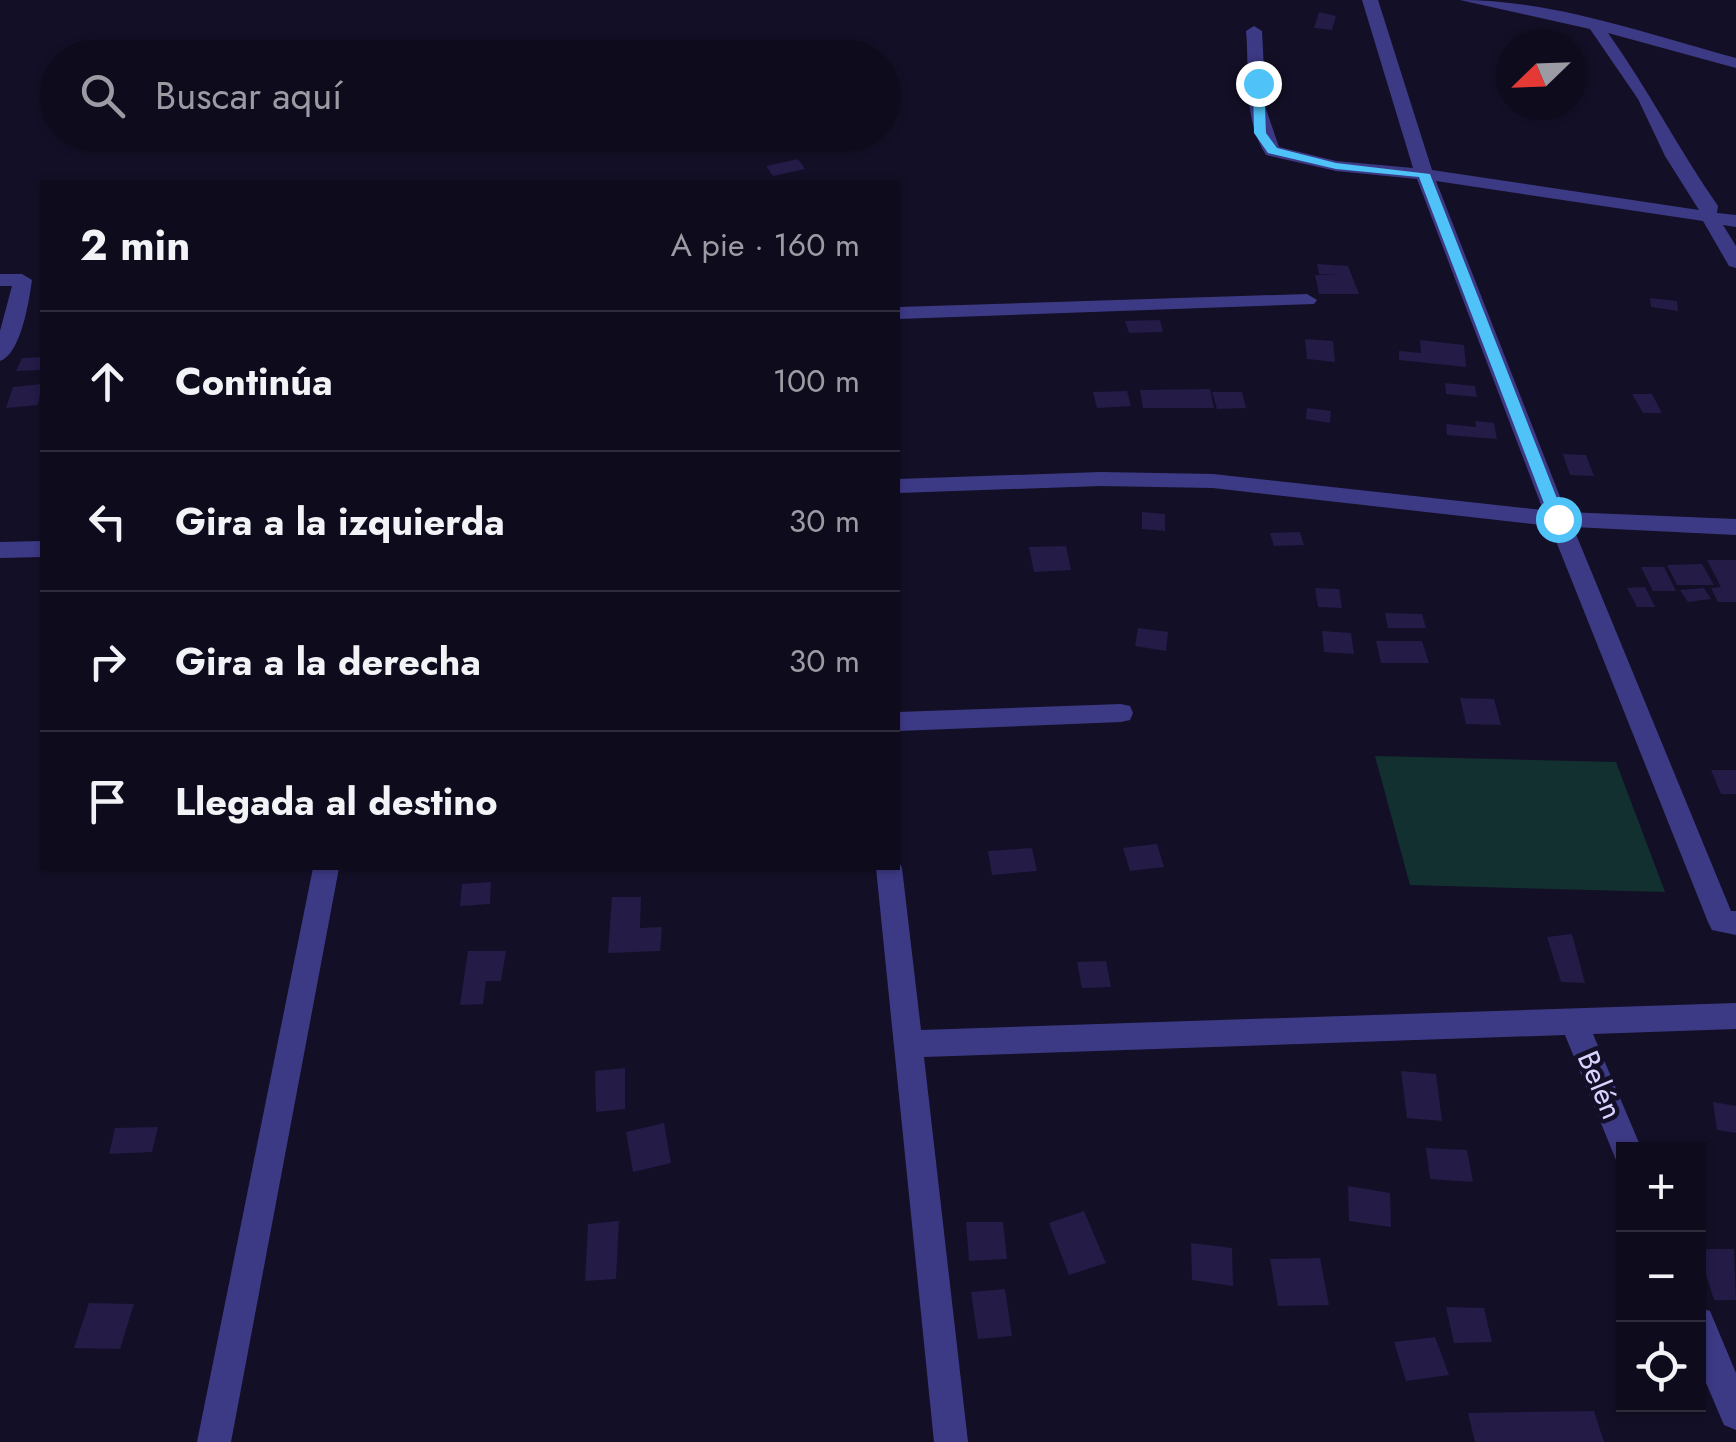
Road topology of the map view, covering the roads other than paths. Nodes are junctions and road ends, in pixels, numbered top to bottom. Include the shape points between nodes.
1 (1370, 0) edge
2 (1468, 0) edge
3 (1595, 25) junction
4 (1254, 31) dead end
5 (1736, 63) edge
6 (1424, 174) junction
7 (1708, 215) junction
8 (1736, 221) edge
9 (1736, 262) edge
10 (0, 280) edge
11 (1307, 300) dead end
12 (900, 313) edge
13 (0, 355) edge
14 (900, 486) edge
15 (1558, 519) junction
16 (1736, 526) edge
17 (40, 549) edge
18 (0, 550) edge
19 (1121, 714) dead end
20 (900, 722) edge
21 (326, 870) edge
22 (889, 870) edge
23 (1736, 923) edge
24 (1736, 1016) edge
25 (1573, 1020) junction
26 (908, 1044) junction
27 (1624, 1142) edge
28 (1706, 1341) edge
29 (1736, 1413) edge
30 (214, 1442) edge
31 (951, 1442) edge

1 - 6 street
2 - 3 street
3 - 5 street
3 - 7 street via 1710,206
4 - 6 street via 1260,133 1272,150 1336,166
6 - 7 street
6 - 15 street
7 - 8 street
7 - 9 street
10 - 13 street via 22,280
11 - 12 street
14 - 15 street via 1213,481
15 - 16 street
15 - 23 street via 1722,922
17 - 18 street
19 - 20 street
21 - 30 street
22 - 26 street
24 - 25 street
25 - 26 street
25 - 27 street, Belén
26 - 31 street
28 - 29 street

